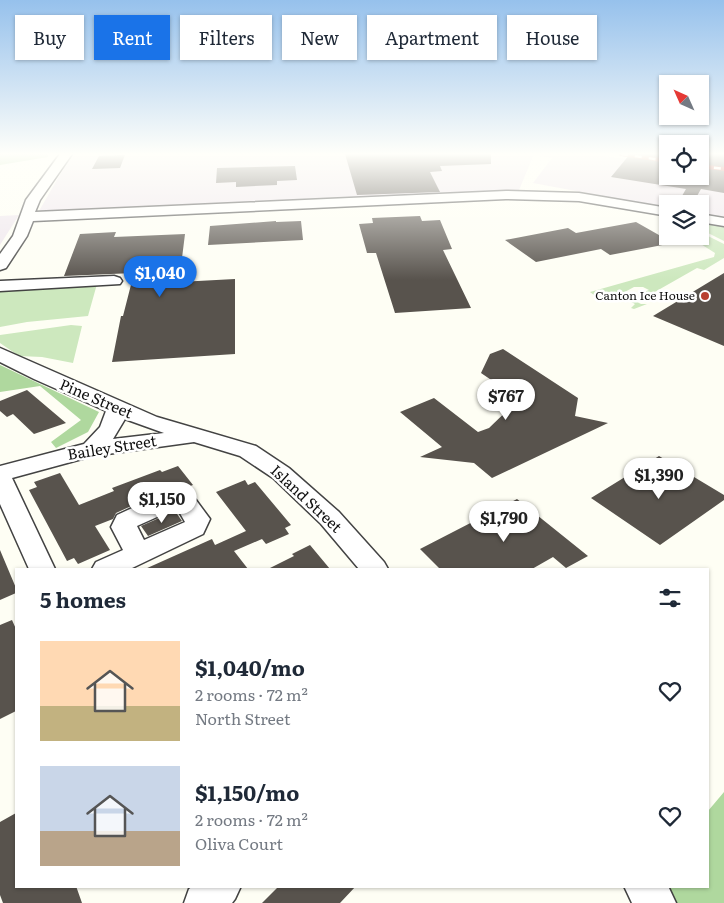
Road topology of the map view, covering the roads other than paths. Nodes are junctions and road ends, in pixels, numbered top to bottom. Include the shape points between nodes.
1 (36, 196) edge
2 (483, 196) edge
3 (548, 196) edge
4 (659, 210) edge
5 (27, 217) junction
6 (709, 220) edge
7 (724, 222) edge
8 (0, 264) edge
9 (114, 281) dead end
10 (0, 286) edge
11 (0, 354) edge
12 (117, 408) junction
13 (196, 436) junction
14 (92, 449) junction
15 (0, 474) edge
16 (0, 478) edge
17 (138, 554) dead end
18 (42, 568) edge
19 (107, 568) edge
20 (374, 568) edge
21 (220, 888) edge
22 (645, 888) edge
23 (203, 903) edge
24 (657, 903) edge

1 - 5 street
2 - 5 street
3 - 4 street via 579,197
5 - 8 street via 20,236
6 - 7 street
9 - 10 street
11 - 12 street, Pine Street
12 - 13 street, Pine Street via 149,422
12 - 14 street via 109,433
13 - 14 street, Bailey Street
13 - 20 street, Island Street via 248,451 281,473 330,518
14 - 15 street, Bailey Street
16 - 18 street
17 - 19 street
21 - 23 street
22 - 24 street

